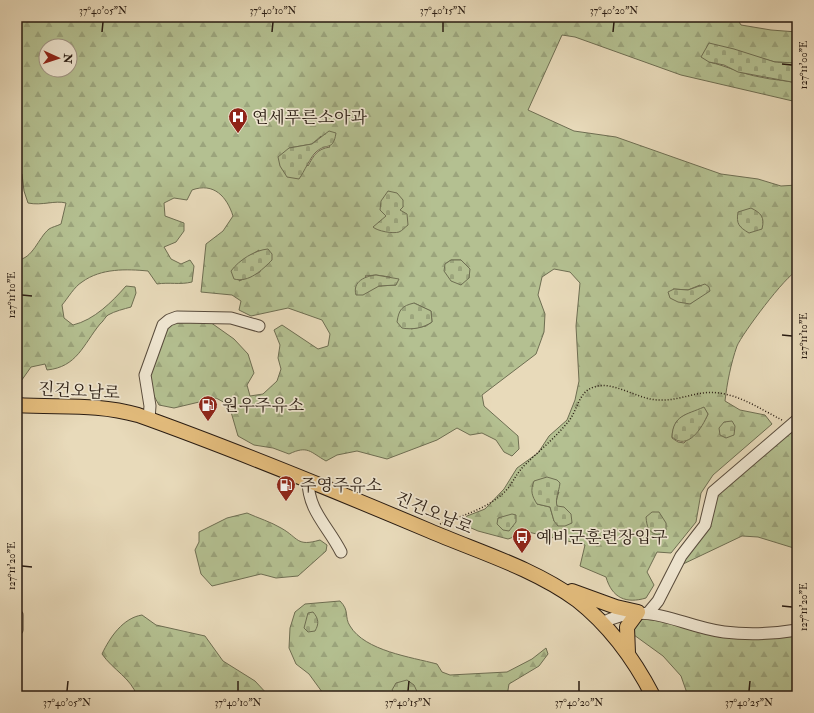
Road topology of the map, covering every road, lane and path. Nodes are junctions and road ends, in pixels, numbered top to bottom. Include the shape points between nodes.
1 (259, 326) dead end
2 (17, 405) edge
3 (149, 419) junction
4 (794, 422) edge
5 (308, 480) junction
6 (425, 529) junction
7 (340, 552) dead end
8 (549, 583) junction
9 (643, 613) junction
10 (17, 615) edge
11 (602, 623) junction
12 (17, 630) edge
13 (797, 630) edge
14 (628, 654) junction
15 (653, 696) edge

1 - 3 street via 231,318 178,317 163,325 145,375 150,406
2 - 3 main road, 진건오남로 via 107,408
3 - 5 main road, 진건오남로
4 - 6 path via 730,395 704,393 673,400 648,400 614,387 595,387 586,391 568,422 517,473 509,487 498,497 465,515
4 - 9 street via 713,492 705,525 681,556 658,600
5 - 6 main road, 진건오남로
5 - 7 street via 312,508 333,537
6 - 8 main road, 진건오남로
8 - 9 main road via 616,607
8 - 11 main road, 진건오남로 via 576,600
9 - 11 street via 620,615
9 - 13 street via 724,632 775,633
9 - 14 main road via 627,627
10 - 12 street
11 - 14 main road, 진건오남로
14 - 15 main road, 진건오남로

